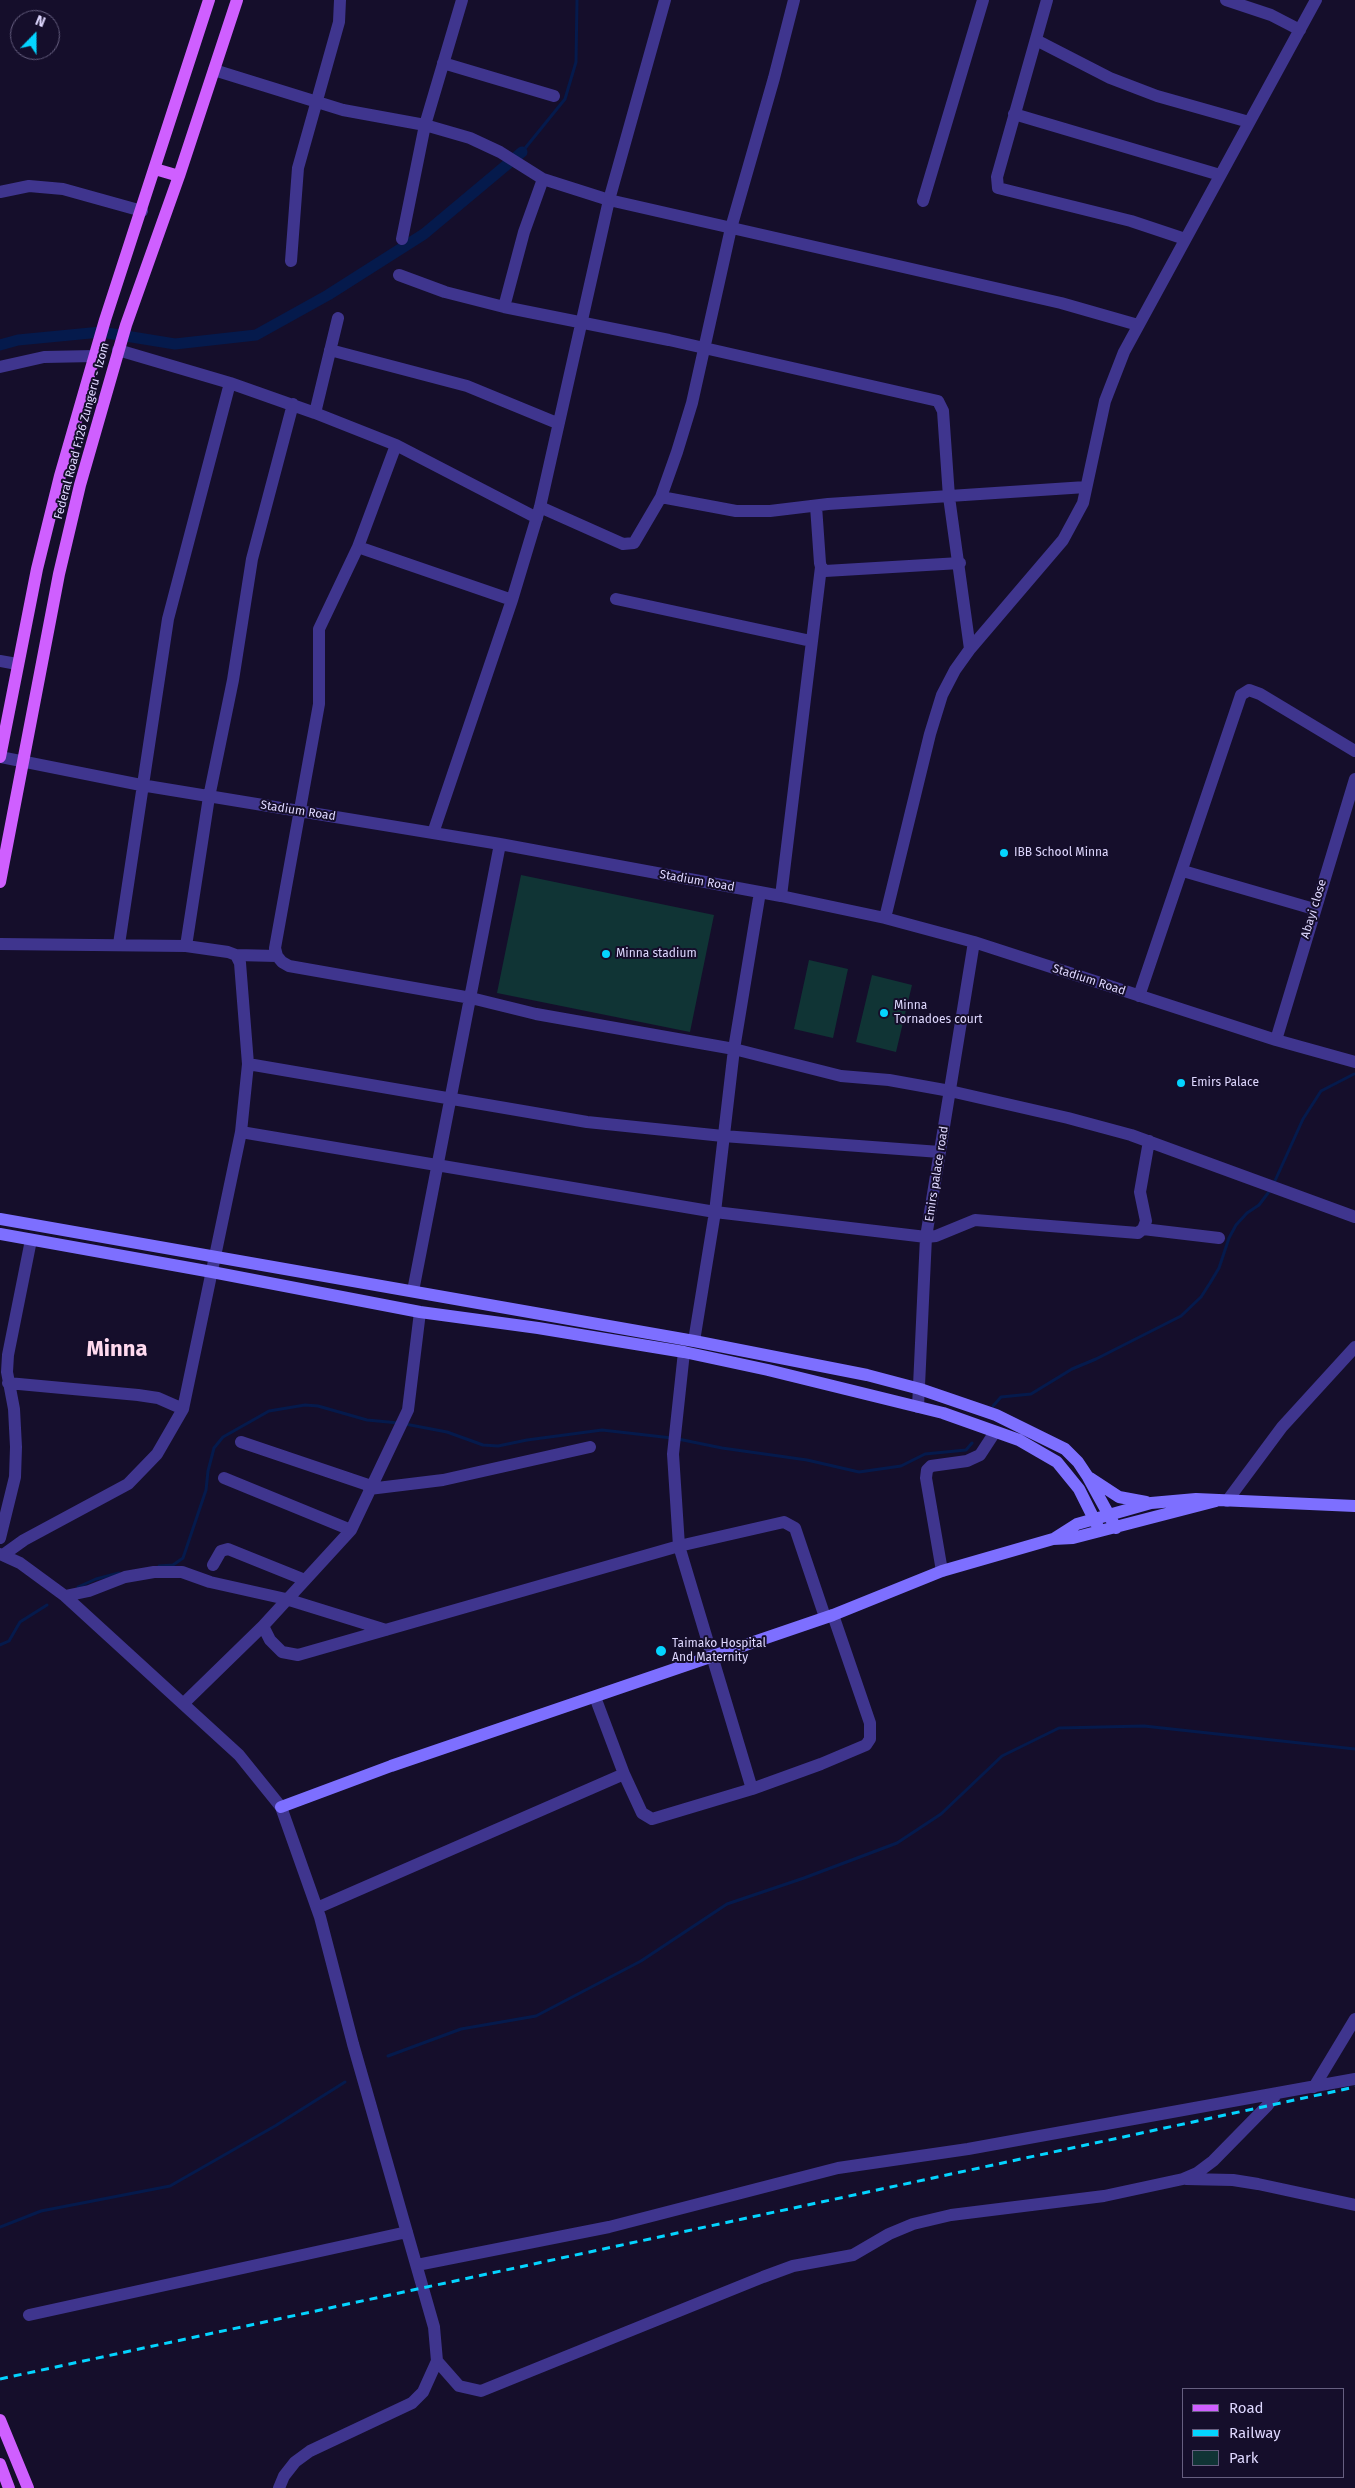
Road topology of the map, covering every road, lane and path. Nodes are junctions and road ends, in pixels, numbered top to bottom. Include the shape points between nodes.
1 (209, 0) edge
2 (237, 0) edge
3 (340, 0) edge
4 (462, 0) edge
5 (665, 0) edge
6 (794, 0) edge
7 (983, 0) edge
8 (1047, 0) edge
9 (1226, 0) edge
10 (1316, 0) edge
11 (1300, 30) junction
12 (1036, 40) junction
13 (443, 63) junction
14 (214, 70) junction
15 (554, 96) dead end
16 (318, 103) junction
17 (1014, 114) junction
18 (1249, 122) junction
19 (425, 124) junction
20 (155, 168) junction
21 (1220, 175) junction
22 (179, 176) junction
23 (543, 179) junction
24 (0, 192) edge
25 (609, 200) junction
26 (923, 201) dead end
27 (142, 211) junction
28 (731, 228) junction
29 (402, 239) dead end
30 (1185, 239) junction
31 (291, 261) dead end
32 (399, 275) dead end
33 (504, 307) junction
34 (338, 318) dead end
35 (581, 322) junction
36 (1138, 325) junction
37 (119, 348) junction
38 (705, 349) junction
39 (330, 350) junction
40 (95, 353) junction
41 (0, 367) edge
42 (230, 383) junction
43 (294, 404) junction
44 (315, 413) junction
45 (558, 423) junction
46 (396, 445) junction
47 (1086, 488) junction
48 (661, 497) junction
49 (949, 497) junction
50 (816, 506) junction
51 (538, 512) junction
52 (358, 547) junction
53 (960, 563) junction
54 (821, 567) junction
55 (616, 599) dead end
56 (512, 600) junction
57 (811, 641) junction
58 (970, 649) junction
59 (0, 660) edge
60 (17, 664) junction
61 (1355, 752) edge
62 (0, 757) edge
63 (25, 762) junction
64 (1355, 779) edge
65 (141, 785) junction
66 (209, 797) junction
67 (301, 811) junction
68 (433, 833) junction
69 (500, 844) junction
70 (1183, 871) junction
71 (0, 882) edge
72 (760, 892) junction
73 (781, 896) junction
74 (1314, 909) junction
75 (885, 918) junction
76 (974, 942) junction
77 (0, 944) edge
78 (119, 944) junction
79 (186, 946) junction
80 (236, 955) junction
81 (276, 956) junction
82 (1139, 996) junction
83 (471, 998) junction
84 (1276, 1040) junction
85 (734, 1049) junction
86 (1355, 1062) edge
87 (248, 1064) junction
88 (950, 1090) junction
89 (451, 1100) junction
90 (241, 1132) junction
91 (723, 1136) junction
92 (1148, 1141) junction
93 (940, 1152) junction
94 (439, 1164) junction
95 (715, 1212) junction
96 (1355, 1217) edge
97 (0, 1219) edge
98 (1143, 1228) junction
99 (0, 1234) edge
100 (926, 1237) junction
101 (1219, 1238) dead end
102 (31, 1240) junction
103 (214, 1255) junction
104 (212, 1272) junction
105 (413, 1291) junction
106 (420, 1312) junction
107 (694, 1341) junction
108 (1355, 1347) edge
109 (684, 1352) junction
110 (8, 1383) junction
111 (920, 1389) junction
112 (918, 1407) junction
113 (183, 1409) junction
114 (995, 1432) junction
115 (241, 1442) dead end
116 (590, 1448) dead end
117 (1088, 1477) junction
118 (224, 1478) dead end
119 (370, 1488) junction
120 (1221, 1501) junction
121 (1151, 1503) junction
122 (1355, 1506) edge
123 (1100, 1516) junction
124 (1116, 1528) junction
125 (350, 1530) junction
126 (1100, 1531) junction
127 (0, 1538) edge
128 (1053, 1539) junction
129 (679, 1546) junction
130 (2, 1555) edge
131 (213, 1565) dead end
132 (942, 1571) junction
133 (305, 1580) junction
134 (65, 1596) junction
135 (286, 1599) junction
136 (829, 1616) junction
137 (263, 1626) junction
138 (386, 1630) junction
139 (713, 1655) junction
140 (595, 1697) junction
141 (183, 1704) junction
142 (624, 1774) junction
143 (752, 1789) junction
144 (281, 1807) junction
145 (317, 1908) junction
146 (1355, 2018) edge
147 (1355, 2079) edge
148 (1314, 2087) junction
149 (1277, 2093) junction
150 (1183, 2179) junction
151 (1355, 2205) edge
152 (407, 2232) junction
153 (416, 2265) junction
154 (30, 2315) dead end
155 (437, 2361) junction
156 (0, 2420) edge
157 (0, 2464) edge
158 (9, 2488) edge
159 (28, 2488) edge
160 (279, 2488) edge

1 - 20 main road, Federal Road F.126 Zungeru - Izom
2 - 14 main road, Federal Road F.126 Zungeru - Izom
3 - 16 street via 339,22
4 - 13 street
5 - 25 street
6 - 28 street
7 - 26 street
8 - 12 street
9 - 11 street via 1271,15
10 - 11 street
11 - 18 street
12 - 17 street
12 - 18 street via 1110,78
13 - 15 street
13 - 19 street
14 - 16 street
14 - 22 main road, Federal Road F.126 Zungeru - Izom
16 - 19 street
16 - 31 street via 297,177
17 - 21 street
17 - 30 street via 997,177 998,188 1131,221
18 - 21 street
19 - 23 street via 478,141
19 - 29 street
20 - 22 main road
20 - 27 main road, Federal Road F.126 Zungeru - Izom
21 - 30 street
22 - 37 main road, Federal Road F.126 Zungeru - Izom
23 - 25 street
23 - 33 street via 524,232
24 - 27 street via 29,186 63,188
25 - 28 street
25 - 35 street
27 - 40 main road, Federal Road F.126 Zungeru - Izom
28 - 36 street via 1061,303
28 - 38 street
30 - 36 street
32 - 33 street via 445,292
33 - 35 street
34 - 39 street
35 - 38 street
35 - 45 street
36 - 47 street via 1105,401
37 - 42 street
37 - 63 main road, Federal Road F.126 Zungeru - Izom via 80,485 59,574
38 - 48 street via 677,452
38 - 49 street via 938,401 943,411
39 - 44 street
39 - 45 street via 467,386
40 - 41 street via 44,357
40 - 60 main road, Federal Road F.126 Zungeru - Izom via 60,476
42 - 43 street
42 - 65 street via 168,619
43 - 44 street
43 - 66 street via 252,559 233,680
44 - 46 street
45 - 51 street
46 - 51 street
46 - 52 street
47 - 49 street
47 - 58 street via 1083,503 1063,540
48 - 50 street via 736,510 770,511
48 - 51 street via 634,543 623,544
49 - 50 street
49 - 53 street
50 - 54 street
51 - 56 street
52 - 56 street
52 - 67 street via 319,629 319,704
53 - 54 street via 833,572
53 - 58 street
54 - 57 street
55 - 57 street
56 - 68 street
57 - 73 street
58 - 75 street via 942,696
59 - 60 street
60 - 62 main road, Federal Road F.126 Zungeru - Izom
61 - 70 street via 1260,694 1249,690 1241,695
62 - 63 street, Stadium Road
63 - 65 street, Stadium Road
63 - 71 main road, Federal Road F.126 Zungeru - Izom
64 - 74 street, Abayi close
65 - 66 street, Stadium Road
65 - 78 street
66 - 67 street, Stadium Road
66 - 79 street
67 - 68 street, Stadium Road
67 - 81 street
68 - 69 street, Stadium Road
69 - 72 street, Stadium Road
69 - 83 street
70 - 74 street
70 - 82 street
72 - 73 street, Stadium Road
72 - 85 street
73 - 75 street, Stadium Road
74 - 84 street, Abayi close
75 - 76 street, Stadium Road
76 - 82 street, Stadium Road
76 - 88 street, Emirs palace road
77 - 78 street
78 - 79 street
79 - 80 street
80 - 81 street
80 - 87 street via 240,963
81 - 83 street via 289,966
82 - 84 street, Stadium Road
83 - 85 street via 536,1014
83 - 89 street
84 - 86 street, Stadium Road
85 - 88 street via 841,1076
85 - 91 street
87 - 89 street
87 - 90 street
88 - 92 street
88 - 93 street, Emirs palace road
89 - 91 street via 587,1122
89 - 94 street
90 - 94 street
90 - 103 street
91 - 93 street
91 - 95 street
92 - 96 street
92 - 98 street via 1141,1184 1146,1221
93 - 100 street, Emirs palace road
94 - 95 street
94 - 105 street
95 - 100 street
95 - 107 street
97 - 103 street
98 - 100 street via 1138,1233 1129,1234 975,1220
98 - 101 street
99 - 102 street
100 - 111 street, Emirs palace road
102 - 104 street
102 - 110 street via 8,1355
103 - 104 street
103 - 105 street
104 - 106 street
104 - 113 street
105 - 107 street
106 - 109 street
106 - 119 street via 408,1410
107 - 111 street via 867,1375
108 - 120 street via 1282,1427
109 - 112 street
109 - 129 street via 673,1454
110 - 113 street via 138,1395 158,1398
110 - 127 street via 14,1410 15,1477
111 - 112 street, Emirs palace road
111 - 117 street via 996,1414 1039,1435 1071,1454
112 - 114 street
113 - 130 street via 157,1454 128,1484
114 - 123 street via 1019,1440 1057,1462
114 - 132 street via 980,1455 967,1461 931,1466 927,1470
115 - 119 street
116 - 119 street via 443,1480
117 - 121 street via 1119,1496
117 - 123 street
118 - 125 street
119 - 125 street
120 - 121 street via 1196,1499
120 - 122 street
120 - 124 street
121 - 123 street
123 - 124 street
123 - 126 street
123 - 128 street via 1077,1524
124 - 126 street
125 - 133 street
126 - 128 street
128 - 132 street
129 - 136 street via 777,1523 790,1524 796,1528
129 - 138 street
129 - 139 street
130 - 134 street via 20,1563
131 - 133 street via 221,1551 228,1549
132 - 136 street
133 - 135 street
134 - 135 street via 125,1577 182,1572 210,1582
134 - 141 street
135 - 137 street
135 - 138 street
136 - 139 street
136 - 143 street via 870,1723 870,1739 866,1745
137 - 138 street via 270,1640 282,1652 298,1655
137 - 141 street
139 - 140 street
139 - 143 street
140 - 142 street
140 - 144 street
141 - 144 street via 239,1755
142 - 143 street via 642,1813 652,1819
142 - 145 street
144 - 145 street
145 - 152 street
146 - 148 street
147 - 148 street
148 - 149 street
149 - 150 street via 1212,2161
149 - 153 street via 968,2149 838,2168 609,2227
150 - 151 street via 1233,2180
150 - 155 street via 1104,2196 951,2215 913,2224 853,2255 793,2266 481,2390 459,2386
152 - 153 street
152 - 154 street
153 - 155 street via 434,2327
155 - 160 street via 423,2392 412,2403 310,2451 295,2462
156 - 159 main road
157 - 158 main road

